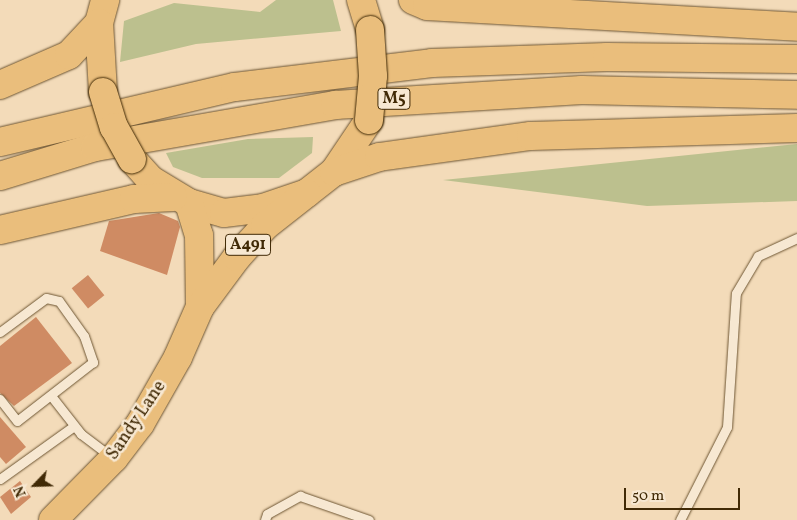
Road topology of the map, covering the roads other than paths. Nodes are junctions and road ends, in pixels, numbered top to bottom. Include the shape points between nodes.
1 (361, 0) edge
2 (413, 0) edge
3 (100, 8) edge
4 (797, 27) edge
5 (797, 59) edge
6 (0, 85) edge
7 (797, 95) edge
8 (797, 128) edge
9 (0, 142) edge
10 (334, 172) junction
11 (0, 176) edge
12 (307, 193) junction
13 (181, 200) junction
14 (0, 230) edge
15 (797, 238) edge
16 (200, 307) junction
17 (0, 332) edge
18 (52, 397) junction
19 (0, 399) edge
20 (74, 426) junction
21 (114, 458) junction
22 (0, 479) edge
23 (54, 520) edge
24 (265, 520) edge
25 (369, 520) edge
26 (680, 520) edge

1 - 10 highway, bridge via 370,30 373,76 369,120
2 - 4 highway via 427,6
3 - 6 highway via 69,55
3 - 13 highway, bridge via 103,92 114,127 132,159
5 - 9 highway, M5 via 607,57 432,63 235,87
7 - 11 highway, M5 via 582,90 335,104 95,147
8 - 10 highway via 531,136 379,157
10 - 12 highway, Sandy Lane
12 - 13 highway via 263,208 224,212
12 - 16 highway, Sandy Lane / A491 via 264,226
13 - 14 highway via 134,199
13 - 16 highway, Sandy Lane / A491 via 199,235
15 - 26 lane via 758,256 736,293 727,427
16 - 21 highway, Sandy Lane / A491 via 159,392
17 - 18 lane via 46,298 59,301 84,336 93,362
18 - 19 lane via 17,421
18 - 20 lane
20 - 21 lane
20 - 22 lane
21 - 23 highway, Sandy Lane / A491
24 - 25 lane via 267,514 300,496

